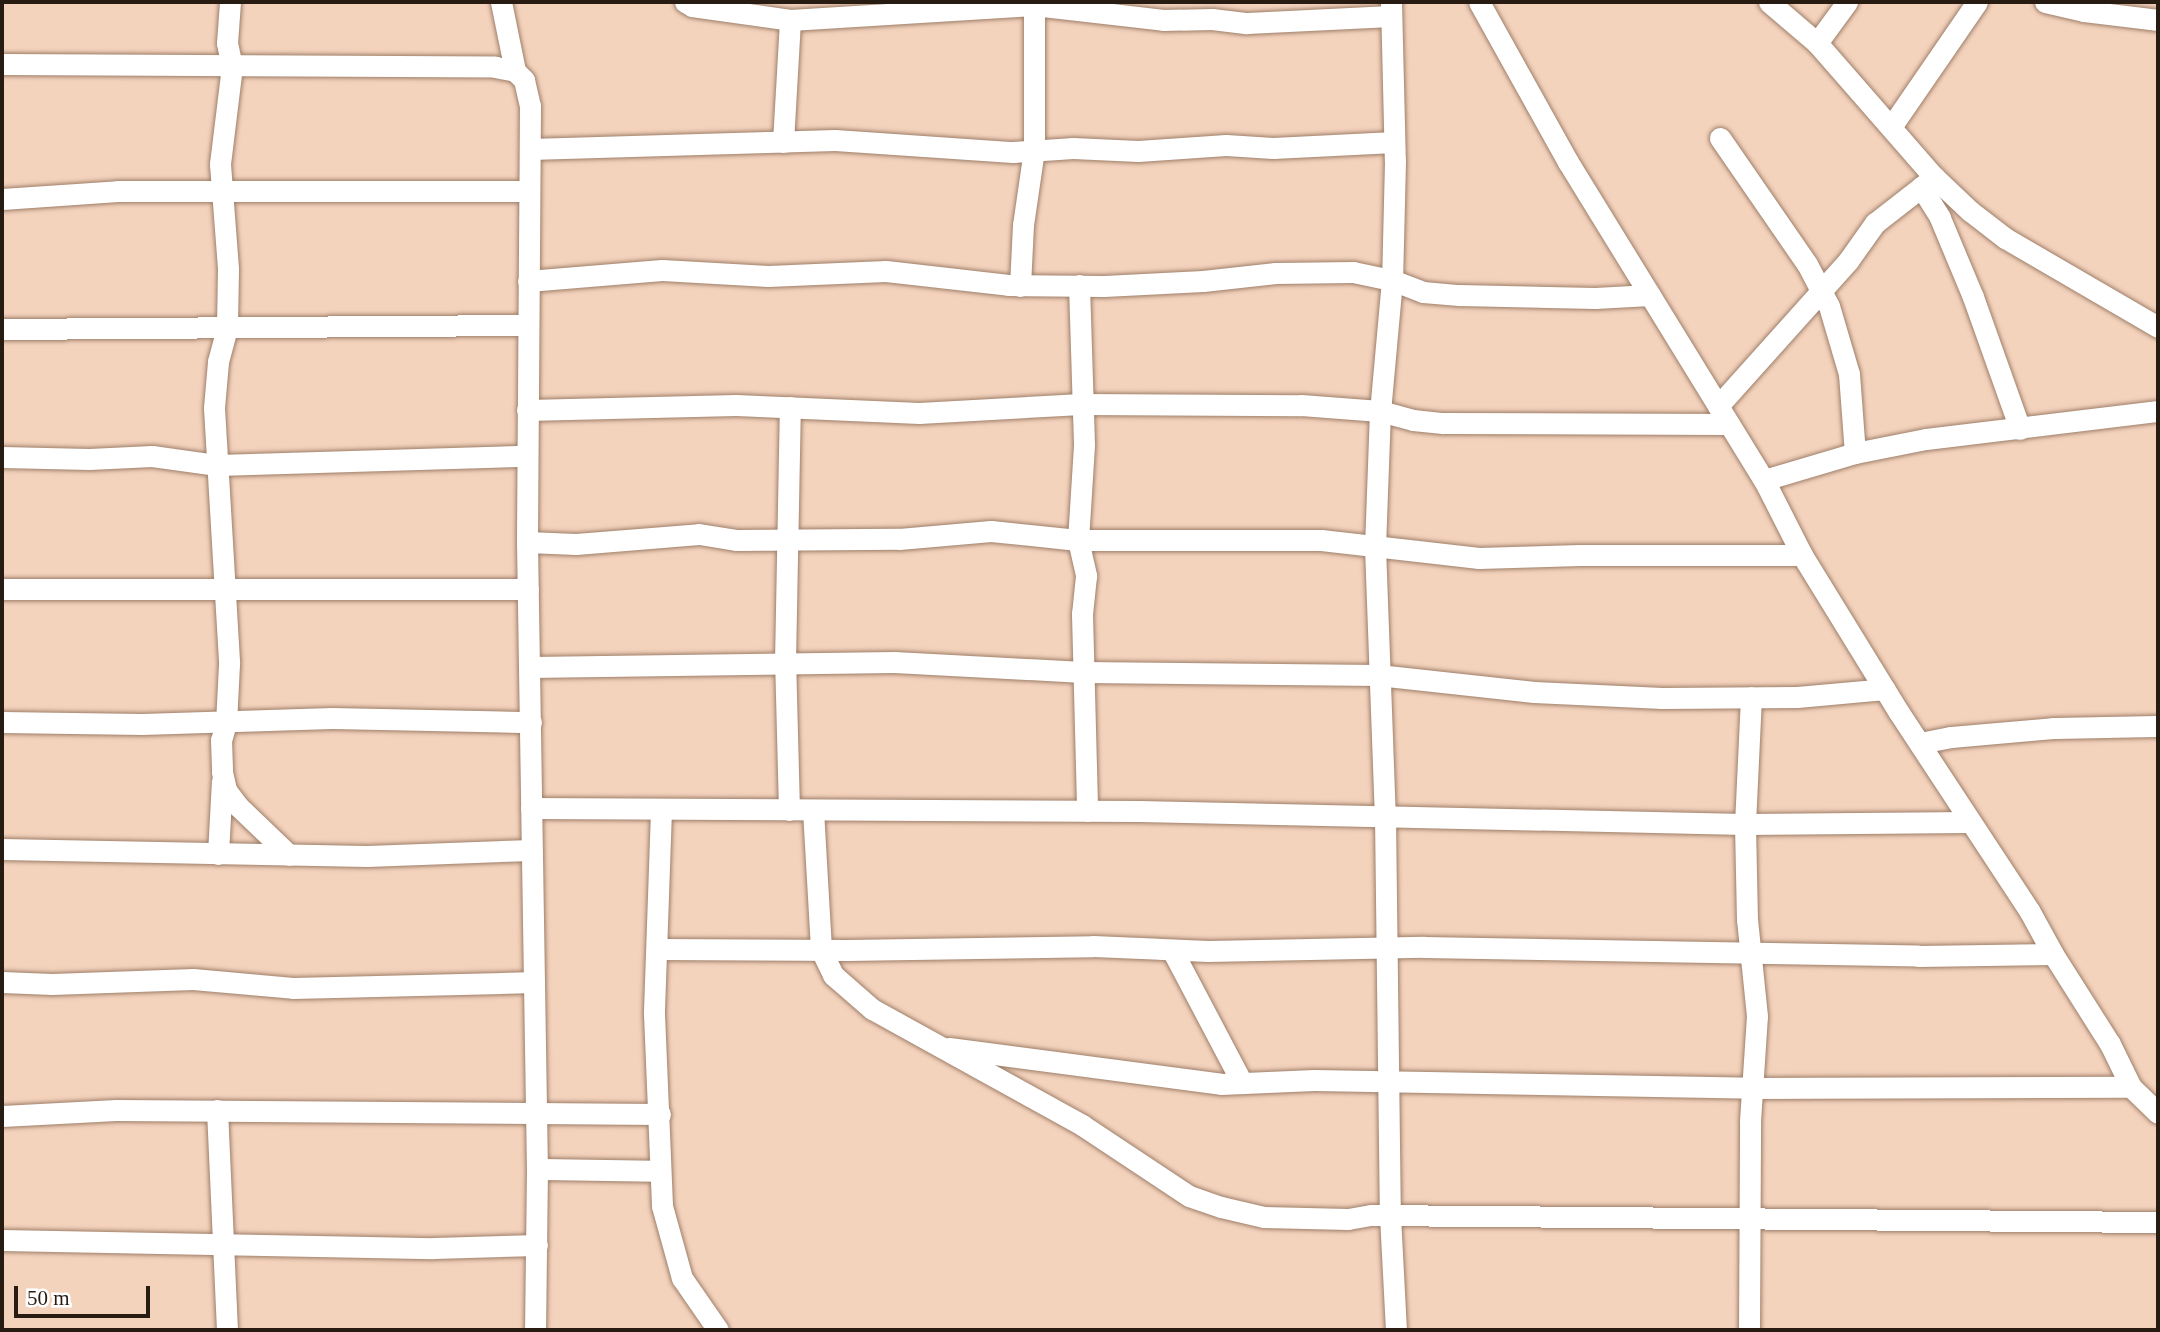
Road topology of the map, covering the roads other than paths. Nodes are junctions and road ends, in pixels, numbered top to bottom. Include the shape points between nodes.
1 (230, 2) edge
2 (501, 2) edge
3 (685, 2) edge
4 (1769, 2) edge
5 (1847, 2) edge
6 (1977, 2) edge
7 (2045, 2) edge
8 (1034, 4) edge
9 (1490, 6) edge
10 (1391, 9) edge
11 (790, 20) junction
12 (2158, 20) edge
13 (1817, 43) junction
14 (2, 64) edge
15 (232, 66) junction
16 (515, 71) junction
17 (1891, 127) junction
18 (1720, 138) dead end
19 (783, 142) junction
20 (1394, 142) junction
21 (530, 149) junction
22 (1034, 150) junction
23 (1928, 182) junction
24 (529, 191) junction
25 (221, 193) junction
26 (2, 199) edge
27 (1392, 280) junction
28 (528, 281) junction
29 (1079, 285) junction
30 (1020, 286) junction
31 (1821, 291) junction
32 (1650, 295) junction
33 (527, 325) junction
34 (2158, 327) edge
35 (227, 328) junction
36 (2, 330) edge
37 (1081, 404) junction
38 (790, 407) junction
39 (527, 410) junction
40 (1380, 411) junction
41 (2158, 411) edge
42 (1724, 415) junction
43 (2020, 429) junction
44 (1855, 453) junction
45 (526, 456) junction
46 (2, 457) edge
47 (217, 465) junction
48 (1764, 480) junction
49 (1078, 540) junction
50 (789, 541) junction
51 (527, 542) junction
52 (1375, 547) junction
53 (1802, 555) junction
54 (224, 588) junction
55 (2, 589) edge
56 (528, 589) junction
57 (785, 662) junction
58 (530, 667) junction
59 (1083, 673) junction
60 (1378, 675) junction
61 (1885, 688) junction
62 (1751, 697) junction
63 (2, 722) edge
64 (531, 722) junction
65 (226, 723) junction
66 (2158, 726) edge
67 (1920, 743) junction
68 (222, 781) junction
69 (531, 808) junction
70 (661, 810) junction
71 (789, 810) junction
72 (813, 810) junction
73 (1087, 811) junction
74 (1385, 816) junction
75 (1969, 822) junction
76 (1745, 824) junction
77 (2, 849) edge
78 (531, 850) junction
79 (218, 854) junction
80 (289, 855) junction
81 (658, 949) junction
82 (1386, 949) junction
83 (821, 950) junction
84 (1172, 950) junction
85 (1750, 952) junction
86 (2053, 954) junction
87 (2, 982) edge
88 (534, 982) junction
89 (940, 1047) junction
90 (1388, 1082) junction
91 (1242, 1083) junction
92 (2131, 1087) junction
93 (1754, 1088) junction
94 (218, 1110) junction
95 (536, 1113) junction
96 (2158, 1113) edge
97 (660, 1114) junction
98 (2, 1116) edge
99 (537, 1169) junction
100 (659, 1171) junction
101 (1390, 1216) junction
102 (1750, 1217) junction
103 (2158, 1222) edge
104 (2, 1240) edge
105 (223, 1244) junction
106 (537, 1245) junction
107 (227, 1330) edge
108 (535, 1330) edge
109 (718, 1330) edge
110 (1396, 1330) edge
111 (1749, 1330) edge

1 - 15 street via 227,43
2 - 16 street
3 - 11 street
4 - 13 street
5 - 13 street
6 - 17 street
7 - 12 street
8 - 10 street via 1163,20 1247,23
8 - 11 street
8 - 22 street
9 - 32 street via 1568,162
10 - 20 street
11 - 19 street
13 - 17 street
14 - 15 street
15 - 16 street via 495,67
15 - 25 street via 221,143
16 - 21 street via 528,90
17 - 23 street
18 - 31 street
19 - 21 street
19 - 22 street via 835,140 1002,152
20 - 22 street
20 - 27 street
21 - 24 street
22 - 30 street
23 - 31 street via 1874,223
23 - 34 street via 2005,238
23 - 43 street
24 - 25 street
24 - 28 street
25 - 26 street via 118,191
25 - 35 street via 228,269
27 - 29 street via 1353,272 1311,271
27 - 32 street via 1423,292 1459,295
27 - 40 street
28 - 30 street via 662,270 768,276 886,271
28 - 33 street
29 - 30 street
29 - 37 street
31 - 42 street
31 - 44 street via 1849,374
32 - 42 street
33 - 35 street
33 - 39 street
35 - 36 street
35 - 47 street via 214,408
37 - 38 street via 919,413
37 - 40 street via 1301,405
37 - 49 street via 1084,445
38 - 39 street
38 - 50 street
39 - 45 street
40 - 42 street via 1443,423
40 - 52 street
41 - 43 street
42 - 48 street
43 - 44 street via 1926,439
44 - 48 street
45 - 47 street
45 - 51 street
46 - 47 street via 152,456
47 - 54 street
48 - 53 street
49 - 50 street via 991,531
49 - 52 street via 1321,540
49 - 59 street via 1086,576
50 - 51 street via 699,534 576,544
50 - 57 street
51 - 56 street
52 - 53 street via 1479,558
52 - 60 street
53 - 61 street
54 - 55 street
54 - 56 street
54 - 65 street via 229,664
56 - 58 street
57 - 58 street
57 - 59 street
57 - 71 street
58 - 64 street
59 - 60 street
59 - 73 street
60 - 62 street via 1534,692
60 - 74 street
61 - 62 street
61 - 67 street
62 - 76 street
63 - 65 street
64 - 65 street via 332,719
64 - 69 street
65 - 68 street via 221,740
66 - 67 street via 2053,729
67 - 75 street
68 - 79 street
68 - 80 street via 239,807
69 - 70 street
69 - 78 street
70 - 71 street
70 - 81 street
71 - 72 street
72 - 73 street
72 - 83 street
73 - 74 street
74 - 76 street
74 - 82 street
75 - 76 street
75 - 86 street
76 - 85 street
77 - 79 street
78 - 80 street
78 - 88 street
79 - 80 street
81 - 83 street
81 - 97 street via 654,1014
82 - 84 street
82 - 85 street
82 - 90 street
83 - 84 street via 1093,946
83 - 89 street via 833,975 872,1009
84 - 91 street
85 - 86 street
85 - 93 street via 1757,1016
86 - 92 street
87 - 88 street via 193,979 293,988
88 - 95 street
89 - 91 street
89 - 101 street via 1082,1125 1189,1196 1264,1217
90 - 91 street
90 - 93 street
90 - 101 street
92 - 93 street
92 - 96 street
93 - 102 street via 1749,1133
94 - 95 street
94 - 98 street
94 - 105 street
95 - 97 street
95 - 99 street
97 - 100 street
99 - 100 street
99 - 106 street
100 - 109 street via 662,1206 682,1278
101 - 102 street
101 - 110 street
102 - 103 street
102 - 111 street
104 - 105 street
105 - 106 street
105 - 107 street
106 - 108 street

